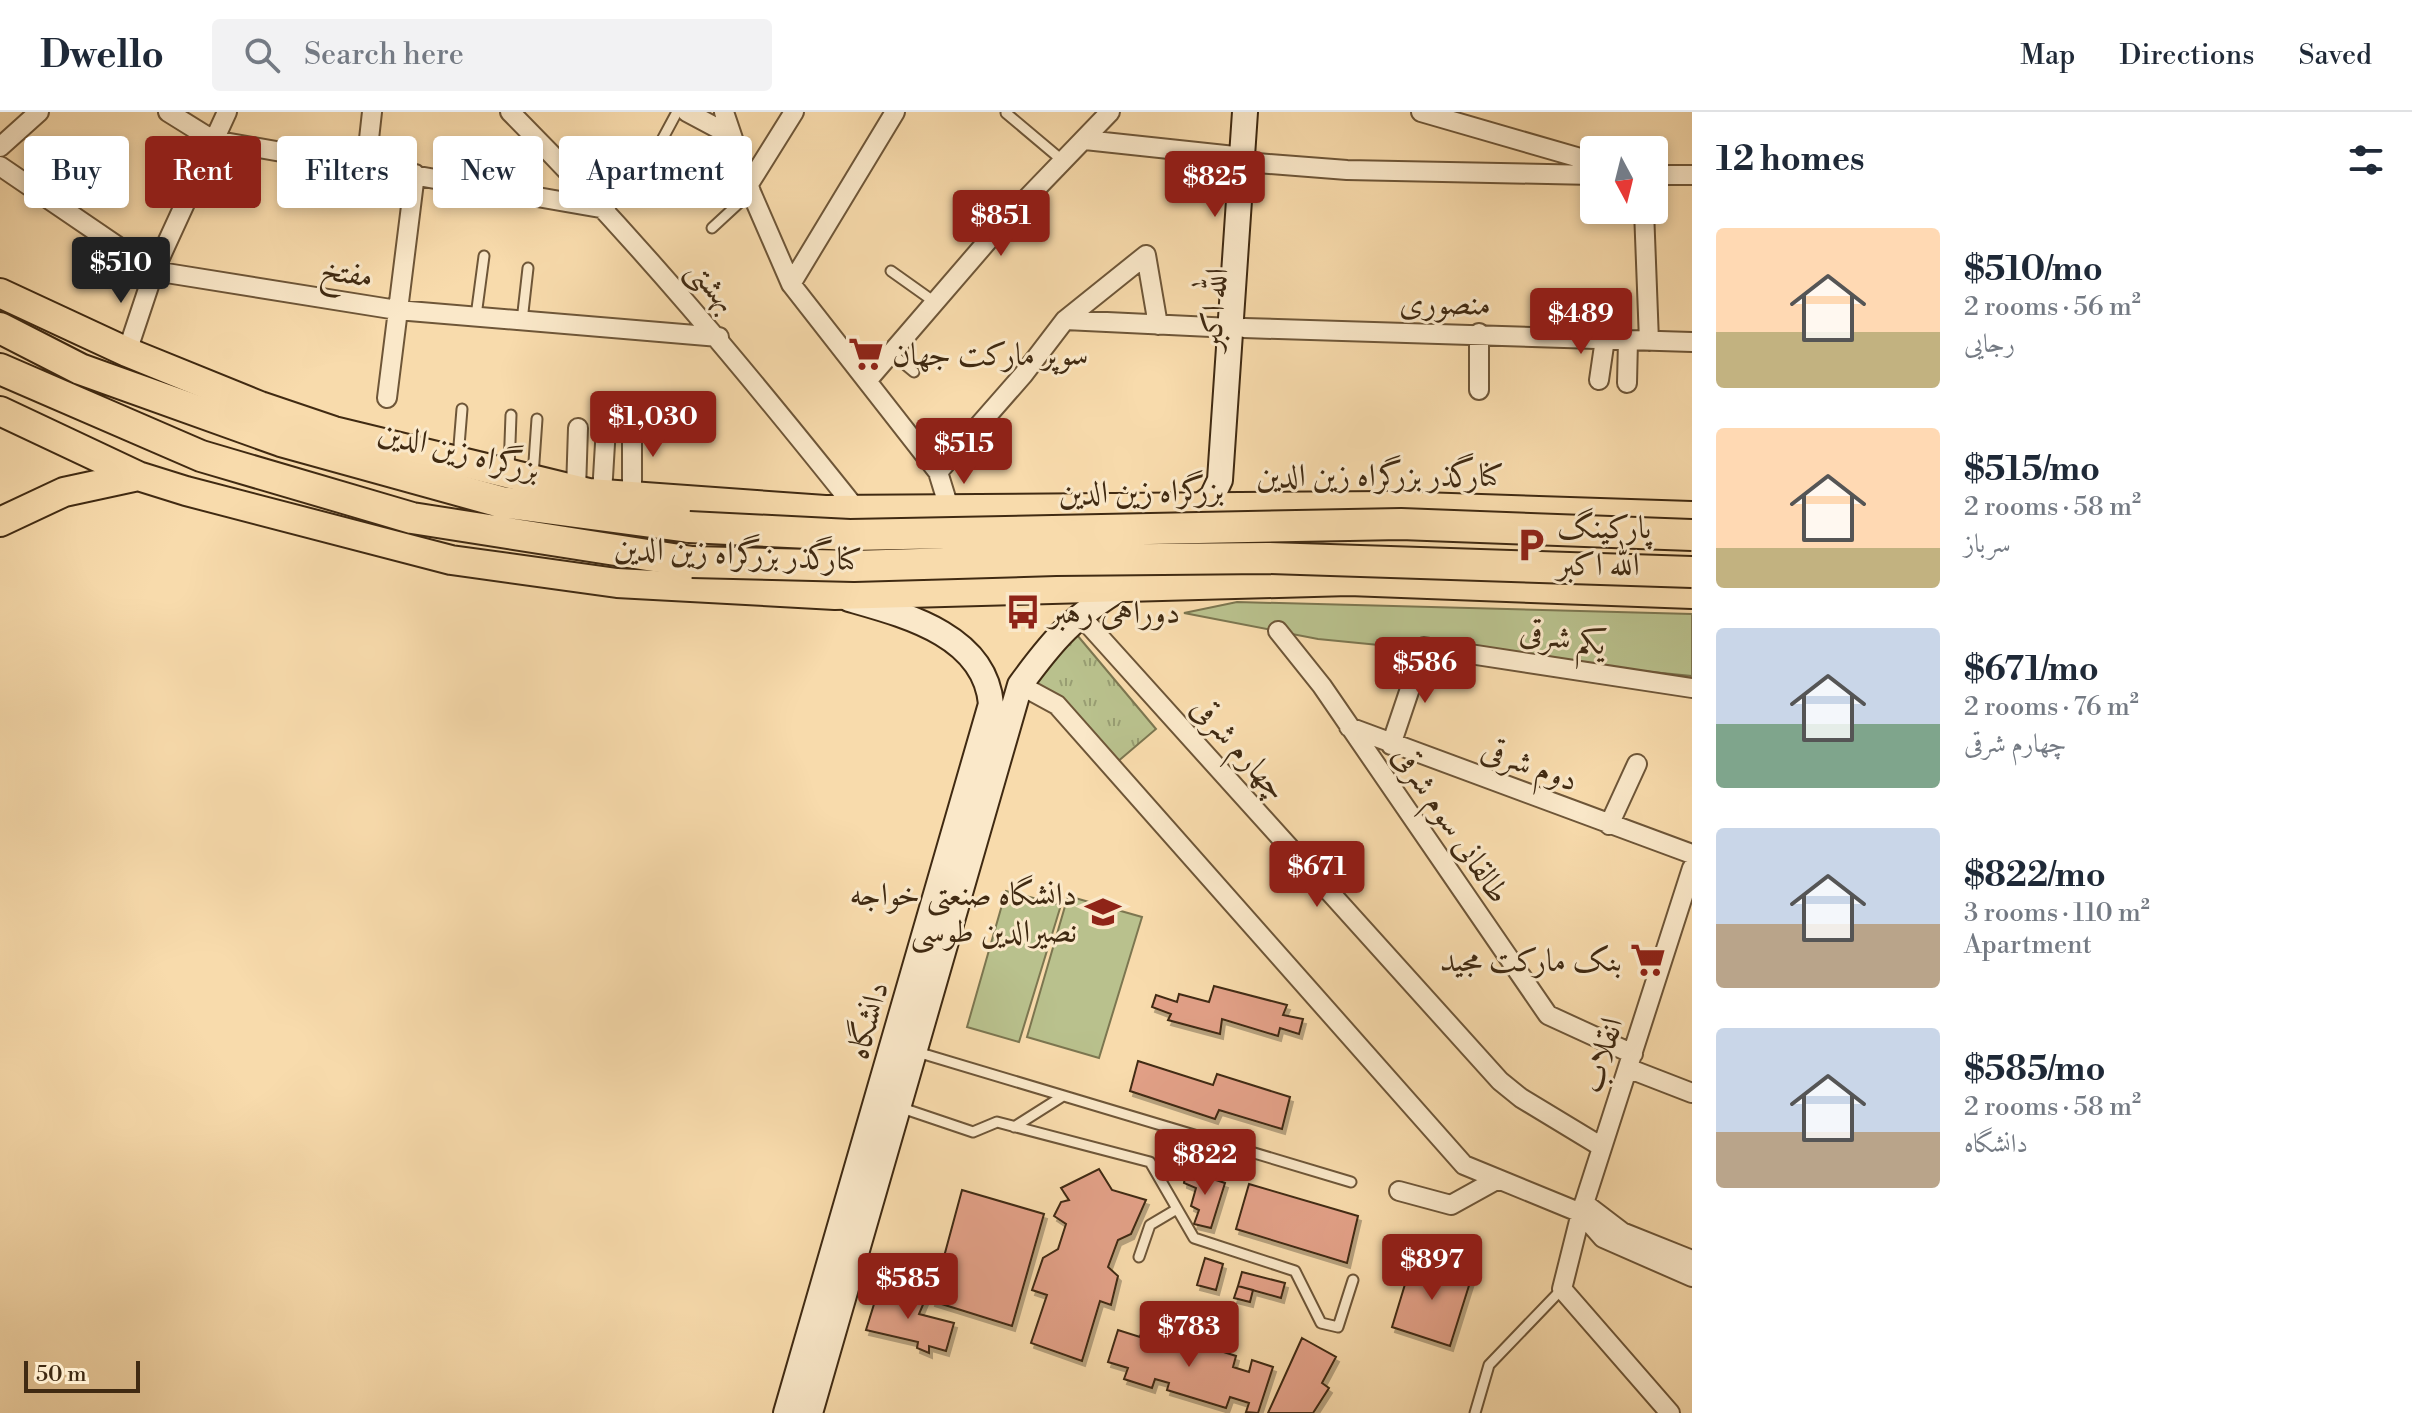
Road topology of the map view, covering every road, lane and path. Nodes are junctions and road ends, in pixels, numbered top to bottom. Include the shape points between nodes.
1 (168, 112) edge
2 (227, 112) edge
3 (372, 112) edge
4 (510, 112) edge
5 (677, 112) edge
6 (724, 112) edge
7 (794, 112) edge
8 (895, 112) edge
9 (1110, 112) edge
10 (1245, 112) edge
11 (1260, 112) edge
12 (1421, 112) edge
13 (1006, 113) edge
14 (696, 114) edge
15 (25, 116) edge
16 (207, 136) edge
17 (215, 136) edge
18 (369, 136) edge
19 (664, 136) edge
20 (729, 136) edge
21 (732, 136) edge
22 (1085, 140) junction
23 (0, 147) edge
24 (1580, 158) edge
25 (1250, 160) junction
26 (1063, 161) junction
27 (0, 166) edge
28 (417, 174) edge
29 (1580, 175) edge
30 (1668, 175) edge
31 (1692, 175) edge
32 (752, 185) edge
33 (752, 193) edge
34 (965, 199) dead end
35 (182, 208) edge
36 (410, 208) edge
37 (731, 208) edge
38 (606, 209) junction
39 (1004, 222) junction
40 (1645, 224) edge
41 (712, 228) dead end
42 (484, 256) dead end
43 (528, 268) dead end
44 (154, 271) junction
45 (891, 271) dead end
46 (791, 284) junction
47 (0, 293) edge
48 (936, 303) junction
49 (397, 310) junction
50 (49, 317) junction
51 (476, 317) junction
52 (1065, 320) junction
53 (522, 321) junction
54 (1158, 325) junction
55 (0, 328) edge
56 (1238, 328) junction
57 (1479, 333) junction
58 (719, 337) junction
59 (1605, 339) junction
60 (1628, 340) junction
61 (1649, 341) junction
62 (1692, 342) edge
63 (127, 352) junction
64 (891, 353) junction
65 (0, 369) edge
66 (914, 372) dead end
67 (1599, 380) dead end
68 (867, 381) junction
69 (1627, 383) dead end
70 (1479, 390) dead end
71 (387, 398) dead end
72 (462, 409) dead end
73 (0, 411) edge
74 (511, 415) dead end
75 (537, 419) dead end
76 (632, 423) dead end
77 (606, 427) dead end
78 (578, 428) dead end
79 (458, 461) junction
80 (356, 462) junction
81 (938, 472) junction
82 (138, 476) junction
83 (521, 476) junction
84 (589, 492) junction
85 (632, 495) junction
86 (1391, 506) junction
87 (1245, 508) junction
88 (1196, 509) junction
89 (857, 510) junction
90 (950, 511) junction
91 (1692, 516) edge
92 (0, 522) edge
93 (1692, 535) edge
94 (1692, 572) edge
95 (1392, 583) junction
96 (1124, 586) junction
97 (928, 593) junction
98 (1692, 594) edge
99 (835, 595) junction
100 (1079, 614) junction
101 (1278, 631) dead end
102 (1020, 685) junction
103 (1692, 688) edge
104 (1349, 727) junction
105 (1391, 745) junction
106 (1637, 764) dead end
107 (1609, 825) junction
108 (1692, 854) edge
109 (1692, 868) edge
110 (944, 908) junction
111 (1683, 927) edge
112 (914, 1051) junction
113 (1631, 1062) junction
114 (895, 1078) junction
115 (1692, 1093) edge
116 (1063, 1096) junction
117 (898, 1107) junction
118 (1014, 1127) junction
119 (1602, 1147) junction
120 (1498, 1179) junction
121 (1351, 1182) dead end
122 (1399, 1191) dead end
123 (1583, 1208) junction
124 (1177, 1209) junction
125 (1139, 1257) dead end
126 (1692, 1260) edge
127 (1692, 1277) edge
128 (1353, 1280) dead end
129 (1562, 1289) junction
130 (786, 1413) edge
131 (810, 1413) edge
132 (1475, 1413) edge
133 (1670, 1413) edge

1 - 16 street
2 - 17 street
3 - 18 street
4 - 38 street, بهشتی
5 - 19 lane
6 - 21 street
7 - 32 street
8 - 46 street
9 - 22 street
10 - 25 main road
11 - 25 main road, الله اکبر
12 - 24 street
13 - 26 lane
14 - 20 street
15 - 23 street
22 - 25 street
22 - 26 street
25 - 29 street via 1347,170
25 - 56 main road, الله اکبر
26 - 39 street
27 - 44 street, مفتخ
28 - 38 street
30 - 31 street
33 - 46 street
34 - 39 lane
35 - 44 street
36 - 49 street
37 - 41 lane
38 - 58 street, بهشتی
39 - 48 street
40 - 61 street
42 - 51 lane
43 - 53 lane
44 - 49 street, مفتخ
44 - 63 street
45 - 48 lane
46 - 68 street
47 - 50 main road, کنارگذر بزرگراه زین الدین
48 - 64 street
49 - 51 street, مفتخ
49 - 71 street
50 - 63 main road, کنارگذر بزرگراه زین الدین
50 - 80 main road via 240,415
51 - 53 street, مفتخ
52 - 54 street, منصوری
52 - 54 street via 1146,255
52 - 81 street
53 - 58 street, مفتخ
54 - 56 street, منصوری
55 - 80 highway, بزرگراه زین الدین via 80,369 173,405
56 - 57 street, منصوری
56 - 87 main road, الله اکبر via 1231,480
56 - 88 main road via 1220,480 1212,497
57 - 59 street, منصوری
57 - 70 street
58 - 89 street, بهشتی
59 - 60 street, منصوری
59 - 67 street
60 - 61 street, منصوری
60 - 69 street
61 - 62 street, منصوری
63 - 79 main road, کنارگذر بزرگراه زین الدین via 304,421
64 - 66 lane
64 - 68 street
65 - 94 highway, بزرگراه زین الدین, bridge via 201,456 412,518 692,562 865,566 1268,558
68 - 81 street
72 - 79 lane
73 - 82 main road, کنارگذر بزرگراه زین الدین
74 - 83 lane
75 - 83 lane
76 - 85 street
77 - 84 street
78 - 84 street
79 - 83 main road, کنارگذر بزرگراه زین الدین
80 - 93 highway, بزرگراه زین الدین, bridge via 501,502 689,527 850,535 1401,524
81 - 90 street
82 - 92 main road via 64,492
82 - 99 main road, کنارگذر بزرگراه زین الدین via 451,560 617,583
83 - 84 main road, کنارگذر بزرگراه زین الدین
84 - 85 main road, کنارگذر بزرگراه زین الدین
85 - 89 main road, کنارگذر بزرگراه زین الدین
86 - 87 main road, کنارگذر بزرگراه زین الدین
86 - 91 main road, کنارگذر بزرگراه زین الدین
86 - 95 main road via 1426,520 1437,541 1429,567
87 - 88 main road, کنارگذر بزرگراه زین الدین
88 - 90 main road, کنارگذر بزرگراه زین الدین
89 - 90 main road, کنارگذر بزرگراه زین الدین
90 - 97 main road via 882,524 870,542 871,562 878,573
95 - 96 main road, کنارگذر بزرگراه زین الدین
95 - 98 main road, کنارگذر بزرگراه زین الدین
96 - 97 main road, کنارگذر بزرگراه زین الدین
96 - 100 main road, دانشگاه
97 - 99 main road, کنارگذر بزرگراه زین الدین
99 - 110 main road, دانشگاه via 932,626 984,670 991,704
100 - 102 main road, دانشگاه
100 - 119 street, چهارم شرقی via 1500,1081
101 - 104 street, طالقانی سوم شرقی
102 - 110 main road, دانشگاه
102 - 120 street via 1057,705 1464,1165
103 - 105 street, یکم شرقی via 1424,647
104 - 105 street, دوم شرقی
104 - 113 street, طالقانی سوم شرقی via 1548,1015
105 - 107 street, دوم شرقی
106 - 107 street
107 - 108 street, دوم شرقی
109 - 111 street, انقلاب
110 - 112 main road, دانشگاه
110 - 114 main road, دانشگاه
111 - 113 street, انقلاب
112 - 114 main road, دانشگاه
112 - 116 lane
113 - 115 street, طالقانی سوم شرقی
113 - 119 street, انقلاب
114 - 117 main road, دانشگاه
114 - 130 main road, دانشگاه
116 - 118 lane
116 - 121 lane
117 - 118 lane via 973,1132 997,1122
117 - 131 main road, دانشگاه
118 - 124 lane via 1150,1162
119 - 123 street, انقلاب
120 - 122 street via 1451,1205
120 - 123 street
123 - 126 street via 1622,1232
123 - 127 street via 1603,1238
123 - 129 street, انقلاب
124 - 125 lane via 1150,1225
124 - 128 lane via 1194,1238 1295,1271 1321,1323 1338,1327
129 - 132 lane via 1489,1365
129 - 133 street

